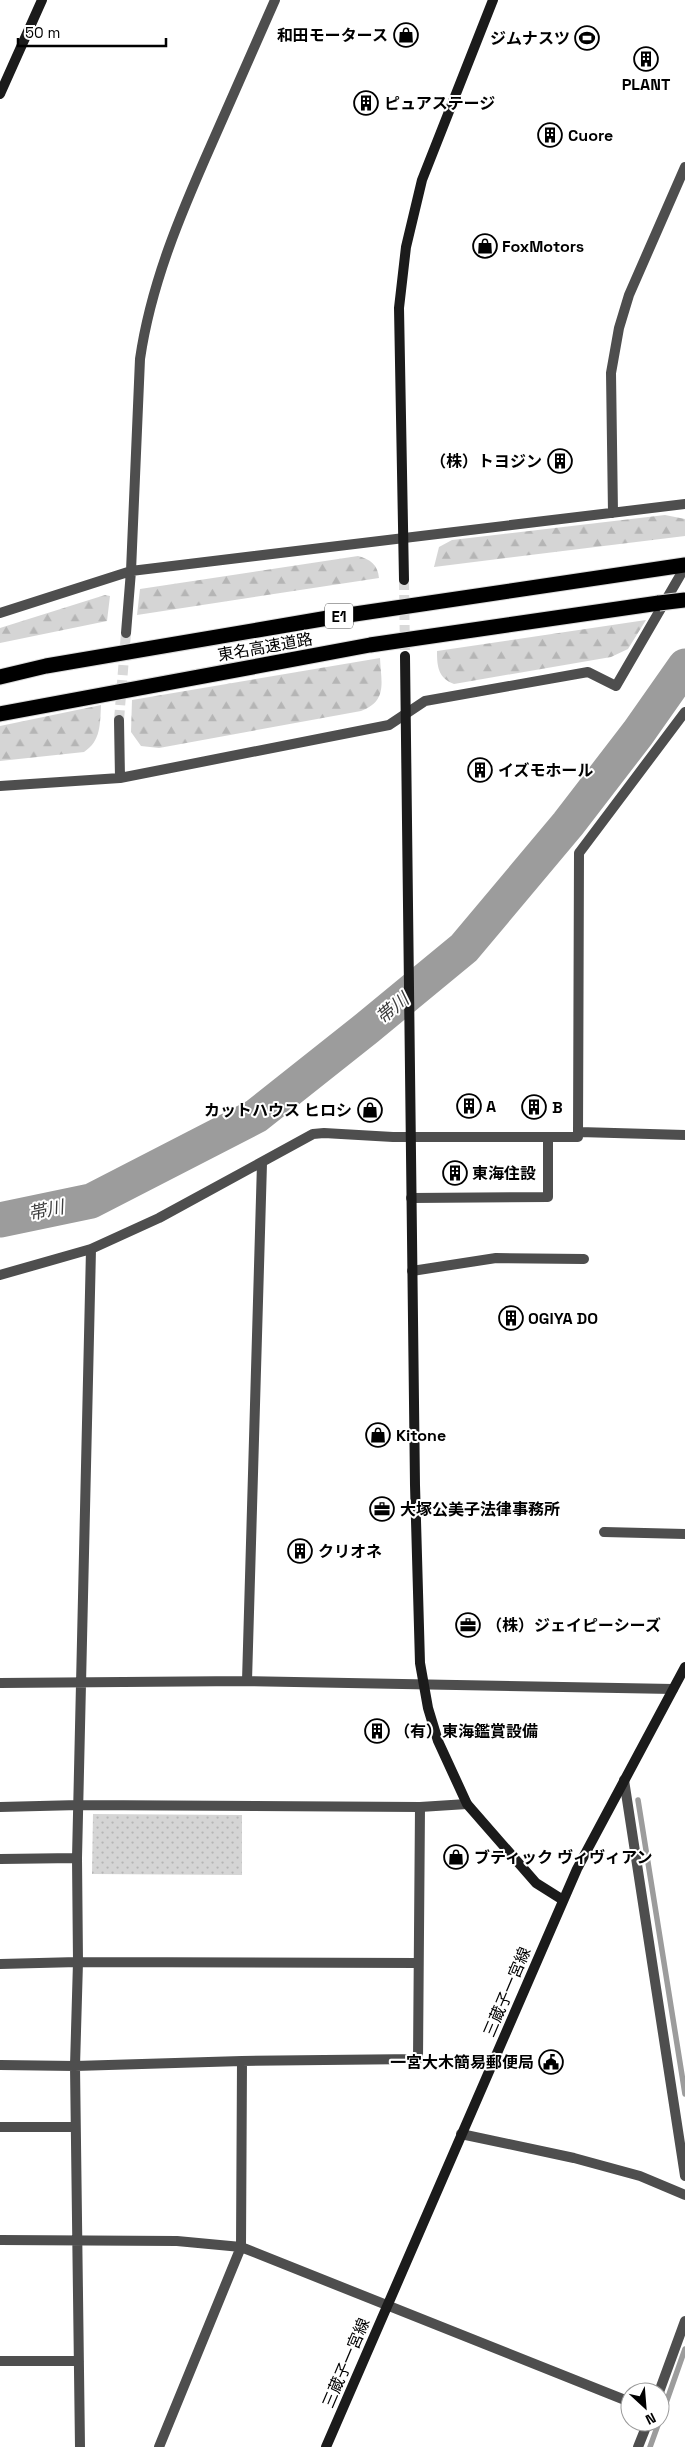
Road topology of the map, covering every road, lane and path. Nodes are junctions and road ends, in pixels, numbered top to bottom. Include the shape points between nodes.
1 (42, 0) edge
2 (275, 0) edge
3 (492, 0) edge
4 (0, 94) edge
5 (685, 167) edge
6 (685, 504) edge
7 (613, 513) junction
8 (403, 538) junction
9 (683, 566) edge
10 (131, 571) junction
11 (404, 580) tunnel mouth
12 (685, 600) edge
13 (0, 613) edge
14 (126, 633) tunnel mouth
15 (405, 656) tunnel mouth
16 (0, 677) edge
17 (685, 712) edge
18 (406, 713) junction
19 (0, 714) edge
20 (118, 720) tunnel mouth
21 (120, 778) junction
22 (0, 786) edge
23 (579, 1132) junction
24 (685, 1135) edge
25 (548, 1136) junction
26 (411, 1137) junction
27 (262, 1163) junction
28 (411, 1198) junction
29 (91, 1249) junction
30 (584, 1259) dead end
31 (412, 1271) junction
32 (0, 1275) edge
33 (604, 1532) dead end
34 (685, 1534) edge
35 (685, 1667) edge
36 (247, 1681) junction
37 (0, 1683) edge
38 (79, 1683) junction
39 (423, 1683) junction
40 (673, 1689) junction
41 (624, 1780) junction
42 (466, 1804) junction
43 (79, 1805) junction
44 (0, 1807) edge
45 (420, 1807) junction
46 (77, 1858) junction
47 (0, 1859) edge
48 (563, 1900) junction
49 (78, 1962) junction
50 (418, 1963) junction
51 (0, 1964) edge
52 (242, 2061) junction
53 (0, 2065) edge
54 (75, 2066) junction
55 (0, 2127) edge
56 (76, 2127) junction
57 (461, 2134) junction
58 (685, 2176) edge
59 (685, 2196) edge
60 (0, 2240) edge
61 (77, 2241) junction
62 (241, 2247) junction
63 (387, 2304) junction
64 (685, 2321) edge
65 (0, 2361) edge
66 (79, 2361) junction
67 (663, 2382) edge
68 (620, 2398) edge
69 (644, 2432) edge
70 (80, 2447) edge
71 (159, 2447) edge
72 (326, 2447) edge
73 (638, 2447) edge

1 - 4 street
2 - 10 street via 182,211 145,325 140,359
3 - 8 street via 422,180 406,247 399,308
5 - 7 street via 629,295 619,328 611,373
6 - 7 street
7 - 8 street
8 - 10 street
8 - 11 street
9 - 16 highway, 東名高速道路 / E1 via 328,618 46,666
9 - 18 street via 616,686 588,672 425,701
10 - 13 street
10 - 14 street
12 - 19 highway, 東名高速道路 / E1, bridge via 370,646
15 - 18 street
17 - 23 street via 579,852
18 - 21 street via 389,725
18 - 26 street
20 - 21 street
21 - 22 street
23 - 24 street
23 - 25 street via 578,1137
25 - 26 street
25 - 28 street via 548,1198
26 - 27 street via 313,1134
26 - 28 street
27 - 29 street via 159,1218
27 - 36 street
28 - 31 street
29 - 32 street
29 - 38 street
30 - 31 street via 496,1258
31 - 39 street via 417,1577
33 - 34 street
35 - 40 street, 三蔵子一宮線
36 - 38 street
36 - 39 street
37 - 38 street
38 - 43 street
39 - 40 street
39 - 42 street via 438,1741
40 - 41 street, 三蔵子一宮線
41 - 48 street, 三蔵子一宮線
41 - 58 street
42 - 45 street
42 - 48 street via 536,1883
43 - 44 street
43 - 45 street
43 - 46 street
45 - 50 street
46 - 47 street
46 - 49 street
48 - 57 street, 三蔵子一宮線
49 - 50 street
49 - 51 street
49 - 54 street
50 - 52 street via 418,2059
52 - 54 street
52 - 62 street
53 - 54 street
54 - 56 street
55 - 56 street
56 - 61 street
57 - 59 street via 640,2176
57 - 63 street, 三蔵子一宮線
60 - 61 street
61 - 62 street via 177,2241
61 - 66 street
62 - 63 street
62 - 71 street
63 - 68 street
63 - 72 street, 三蔵子一宮線
64 - 67 street
65 - 66 street
66 - 70 street
69 - 73 street

